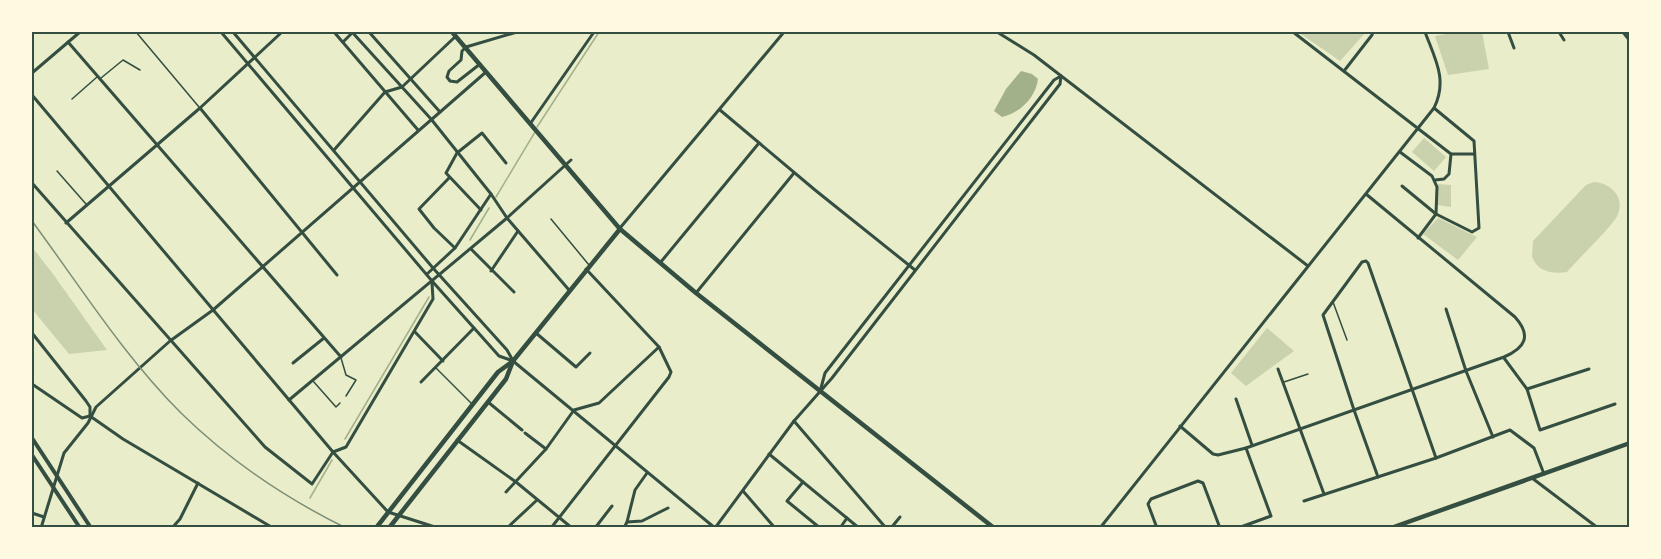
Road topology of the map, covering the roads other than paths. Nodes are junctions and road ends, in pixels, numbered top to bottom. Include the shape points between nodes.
1 (80, 32) edge
2 (136, 32) edge
3 (221, 32) edge
4 (233, 32) edge
5 (282, 32) edge
6 (334, 32) edge
7 (353, 32) edge
8 (369, 32) edge
9 (518, 32) edge
10 (594, 32) edge
11 (784, 32) edge
12 (997, 32) edge
13 (1293, 32) edge
14 (1372, 32) edge
15 (1425, 32) edge
16 (1508, 32) edge
17 (1559, 32) edge
18 (1623, 32) edge
19 (454, 34) edge
20 (1564, 40) dead end
21 (1629, 41) edge
22 (68, 42) junction
23 (343, 42) junction
24 (466, 47) junction
25 (1514, 48) dead end
26 (254, 57) junction
27 (248, 63) junction
28 (480, 64) junction
29 (140, 70) dead end
30 (486, 72) junction
31 (1344, 72) junction
32 (32, 73) edge
33 (1061, 76) junction
34 (99, 78) junction
35 (410, 80) junction
36 (402, 87) junction
37 (385, 92) junction
38 (32, 95) edge
39 (72, 99) dead end
40 (200, 108) junction
41 (1434, 108) junction
42 (720, 110) junction
43 (440, 112) junction
44 (431, 119) junction
45 (1023, 119) junction
46 (1030, 124) junction
47 (533, 129) junction
48 (1419, 129) junction
49 (418, 130) junction
50 (759, 142) junction
51 (158, 144) junction
52 (334, 150) junction
53 (1400, 152) junction
54 (457, 153) junction
55 (1451, 154) junction
56 (1474, 154) junction
57 (571, 160) dead end
58 (506, 163) dead end
59 (565, 166) junction
60 (57, 171) dead end
61 (795, 173) junction
62 (450, 177) junction
63 (1434, 180) junction
64 (360, 182) junction
65 (32, 183) edge
66 (109, 185) junction
67 (1402, 186) dead end
68 (353, 188) junction
69 (1365, 194) junction
70 (492, 196) junction
71 (87, 204) junction
72 (481, 210) junction
73 (1436, 214) junction
74 (507, 218) junction
75 (551, 219) dead end
76 (66, 223) junction
77 (620, 229) junction
78 (936, 230) junction
79 (302, 231) junction
80 (518, 231) junction
81 (943, 236) junction
82 (1418, 238) junction
83 (455, 248) junction
84 (471, 249) junction
85 (660, 263) junction
86 (909, 265) junction
87 (1308, 266) junction
88 (262, 267) junction
89 (588, 267) junction
90 (433, 268) junction
91 (915, 270) junction
92 (491, 271) junction
93 (427, 274) junction
94 (338, 275) dead end
95 (440, 275) junction
96 (432, 281) junction
97 (569, 290) junction
98 (514, 292) dead end
99 (696, 292) junction
100 (1332, 301) junction
101 (1446, 309) dead end
102 (213, 310) junction
103 (873, 311) junction
104 (879, 316) junction
105 (474, 328) junction
106 (415, 331) junction
107 (32, 333) edge
108 (536, 333) junction
109 (324, 337) junction
110 (1347, 340) dead end
111 (170, 341) junction
112 (659, 347) junction
113 (590, 353) dead end
114 (341, 357) junction
115 (1504, 357) junction
116 (443, 361) junction
117 (513, 361) junction
118 (292, 363) dead end
119 (435, 368) junction
120 (1278, 369) dead end
121 (1589, 369) dead end
122 (1466, 371) junction
123 (1308, 374) dead end
124 (312, 381) junction
125 (421, 382) dead end
126 (1283, 383) junction
127 (32, 384) edge
128 (820, 389) junction
129 (1411, 389) junction
130 (1527, 390) junction
131 (346, 396) dead end
132 (1236, 399) dead end
133 (289, 400) junction
134 (488, 402) junction
135 (340, 403) dead end
136 (473, 404) junction
137 (1615, 404) dead end
138 (1354, 410) junction
139 (574, 411) junction
140 (90, 416) junction
141 (794, 421) junction
142 (1180, 426) junction
143 (1300, 427) junction
144 (1493, 436) junction
145 (32, 438) edge
146 (458, 440) junction
147 (1629, 443) edge
148 (615, 446) junction
149 (1252, 446) junction
150 (1246, 448) junction
151 (546, 449) junction
152 (333, 452) junction
153 (769, 454) junction
154 (32, 455) edge
155 (1436, 458) junction
156 (647, 473) junction
157 (1544, 474) junction
158 (57, 475) junction
159 (1378, 477) junction
160 (1532, 478) junction
161 (516, 482) junction
162 (803, 482) junction
163 (198, 483) junction
164 (54, 486) junction
165 (743, 491) junction
166 (506, 492) dead end
167 (1324, 494) junction
168 (537, 500) junction
169 (1304, 501) dead end
170 (612, 506) dead end
171 (668, 508) dead end
172 (388, 512) junction
173 (32, 513) edge
174 (399, 515) junction
175 (44, 517) junction
176 (900, 517) dead end
177 (558, 518) junction
178 (847, 518) junction
179 (627, 522) junction
180 (40, 528) edge
181 (81, 528) edge
182 (91, 528) edge
183 (172, 528) edge
184 (273, 528) edge
185 (376, 528) edge
186 (389, 528) edge
187 (438, 528) edge
188 (507, 528) edge
189 (551, 528) edge
190 (572, 528) edge
191 (595, 528) edge
192 (624, 528) edge
193 (715, 528) edge
194 (775, 528) edge
195 (820, 528) edge
196 (840, 528) edge
197 (859, 528) edge
198 (886, 528) edge
199 (891, 528) edge
200 (994, 528) edge
201 (1100, 528) edge
202 (1156, 528) edge
203 (1220, 528) edge
204 (1238, 528) edge
205 (1391, 528) edge
206 (1598, 528) edge

1 - 22 street
2 - 40 lane
3 - 27 street
4 - 26 street
5 - 26 street
6 - 23 street
7 - 23 street
7 - 36 street
8 - 35 street
9 - 24 street
10 - 47 street
11 - 42 street
12 - 33 street
13 - 31 street
14 - 31 street
15 - 41 street via 1441,79
16 - 25 street
17 - 20 street
18 - 21 street
19 - 24 main road
19 - 35 street
22 - 32 street
22 - 34 street
23 - 37 street
24 - 28 main road
24 - 28 street via 462,60 447,74 450,81 458,82
26 - 27 street
26 - 52 street
27 - 40 street
27 - 68 street
28 - 30 main road
29 - 34 lane via 123,60
30 - 43 street
30 - 47 main road
31 - 48 street
33 - 45 street
33 - 46 street via 1060,84
33 - 87 street
34 - 39 lane
34 - 51 street
35 - 36 street
35 - 43 street
36 - 37 street
36 - 44 street
37 - 49 street
37 - 52 street
38 - 66 street
40 - 51 street
40 - 79 street
41 - 48 street
41 - 56 street via 1474,141
42 - 50 street
42 - 77 street
43 - 44 street
44 - 49 street
44 - 54 street
45 - 46 street
45 - 78 street
46 - 81 street
47 - 59 main road
48 - 53 street
48 - 55 street
49 - 64 street
50 - 61 street
50 - 85 street
51 - 66 street
51 - 88 street
52 - 64 street
53 - 63 street
53 - 69 street
54 - 58 street via 482,133
54 - 62 street via 446,172
54 - 70 street
55 - 56 street
55 - 63 street via 1449,174
56 - 73 street via 1479,228 1472,232
57 - 59 street
59 - 74 street
59 - 77 main road
60 - 71 lane
61 - 86 street
61 - 99 street
62 - 72 street
62 - 83 street via 418,209
63 - 73 street
64 - 68 street
64 - 90 street
65 - 76 street
66 - 71 street
66 - 102 street
67 - 73 street
68 - 79 street
68 - 93 street
69 - 82 street
69 - 87 street
70 - 72 street
70 - 74 street
71 - 76 street
72 - 83 street
73 - 82 street
74 - 80 street
74 - 84 street
75 - 89 lane
76 - 111 street
77 - 85 main road
77 - 89 main road
78 - 81 street
78 - 86 street
79 - 88 street
79 - 94 street
80 - 92 street
80 - 97 street
81 - 91 street
82 - 115 street via 1523,326 1523,344 1517,352
83 - 90 street
84 - 92 street
84 - 95 street
85 - 99 main road
86 - 91 street
86 - 103 street
87 - 142 street
88 - 102 street
88 - 109 street
89 - 97 main road
89 - 112 street
90 - 93 street
90 - 95 street
91 - 104 street
92 - 98 street
93 - 96 street
95 - 96 street
95 - 117 street
96 - 105 street
96 - 106 street via 433,299
96 - 114 street
97 - 108 main road
99 - 128 main road
100 - 110 lane
100 - 129 street via 1366,261
100 - 138 street via 1323,315
101 - 122 street
102 - 111 street
102 - 133 street
103 - 104 street
103 - 128 street via 825,373
104 - 128 street
105 - 116 street
105 - 117 street via 499,356
106 - 116 street
106 - 152 street via 346,447
107 - 140 street via 86,400
108 - 113 street via 576,367
108 - 117 main road
109 - 114 street
109 - 118 street
111 - 140 street
111 - 152 street via 265,447 312,484
112 - 139 street via 599,403
112 - 148 street via 670,368 669,377
114 - 124 street
114 - 131 lane via 346,375 356,380
115 - 122 street
115 - 130 street
116 - 119 street
117 - 134 main road via 506,379
117 - 136 main road via 498,372
117 - 139 street
119 - 125 street
119 - 136 lane
120 - 126 street
121 - 130 street
122 - 129 street
122 - 144 street
123 - 126 lane
124 - 133 street
124 - 135 lane via 336,407
126 - 143 street
127 - 140 street via 82,418
128 - 141 street
128 - 200 main road
129 - 138 street
129 - 155 street
130 - 137 street via 1540,429
132 - 149 street
133 - 152 street
134 - 146 main road
134 - 151 street
136 - 172 main road
138 - 143 street
138 - 159 street
139 - 148 street
139 - 151 street
140 - 158 street via 64,453
140 - 163 street
141 - 153 street
141 - 198 street
142 - 150 street via 1213,454
142 - 201 street
143 - 149 street
143 - 167 street
144 - 155 street
144 - 157 street via 1510,430 1534,448
145 - 158 street
146 - 161 street
146 - 174 main road
147 - 157 main road
148 - 156 street
148 - 177 street
149 - 150 street
150 - 204 street via 1271,516
151 - 161 street
152 - 172 street
153 - 162 street
153 - 165 street
154 - 164 street
155 - 159 street
156 - 179 street via 635,490
156 - 193 street
157 - 160 main road
158 - 164 street
158 - 182 street
159 - 167 street
160 - 205 main road
160 - 206 street
161 - 166 street
161 - 168 street
162 - 178 street
162 - 195 street via 788,501
163 - 183 street
163 - 184 street
164 - 175 street
164 - 181 street
165 - 193 street
165 - 194 street
167 - 169 street
168 - 177 street
168 - 188 street
170 - 191 street
171 - 179 street via 642,521
172 - 174 street
172 - 185 main road
173 - 175 street
174 - 186 main road
174 - 187 street
175 - 180 street
176 - 199 street
177 - 189 street
177 - 190 street
178 - 196 street
178 - 197 street
179 - 192 street
202 - 203 street via 1148,504 1151,500 1201,481

